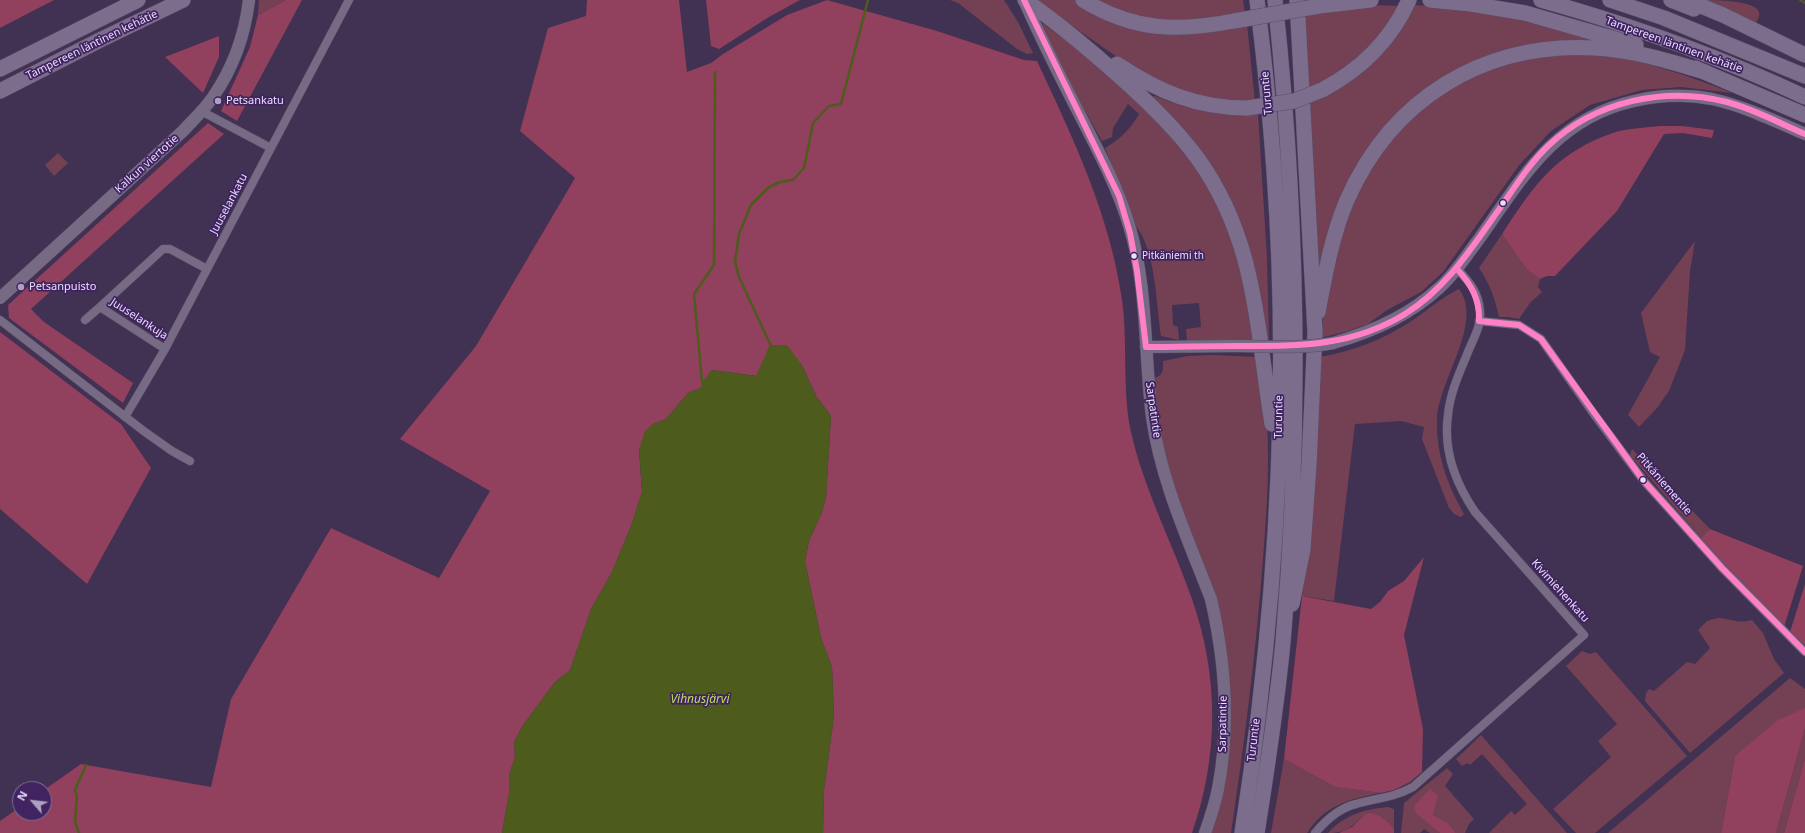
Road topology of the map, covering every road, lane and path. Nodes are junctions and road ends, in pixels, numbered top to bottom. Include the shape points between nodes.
1 (138, 0) edge
2 (184, 0) edge
3 (349, 0) edge
4 (1025, 0) edge
5 (1083, 0) edge
6 (1257, 0) edge
7 (1275, 0) edge
8 (1297, 0) edge
9 (1371, 0) edge
10 (1410, 0) edge
11 (1430, 0) edge
12 (1541, 0) edge
13 (1610, 0) edge
14 (1671, 0) edge
15 (1687, 0) edge
16 (249, 1) edge
17 (1066, 31) junction
18 (1777, 42) junction
19 (1805, 55) edge
20 (0, 69) edge
21 (1705, 72) junction
22 (1805, 76) edge
23 (0, 91) edge
24 (1805, 97) edge
25 (201, 112) junction
26 (1805, 114) edge
27 (1805, 134) edge
28 (271, 148) junction
29 (207, 269) junction
30 (1457, 269) junction
31 (0, 298) edge
32 (100, 307) junction
33 (0, 320) edge
34 (85, 320) dead end
35 (1479, 321) junction
36 (1314, 332) junction
37 (1146, 347) junction
38 (165, 349) junction
39 (125, 417) junction
40 (1278, 460) junction
41 (190, 461) dead end
42 (1283, 642) junction
43 (1805, 652) edge
44 (1205, 833) edge
45 (1242, 833) edge
46 (1257, 833) edge
47 (1315, 833) edge

1 - 20 highway, Tampereen läntinen kehätie
2 - 23 highway, Tampereen läntinen kehätie
3 - 28 street, Juuselankatu
4 - 17 highway
4 - 37 street, Sarpatintie via 1119,196 1136,257
5 - 9 highway, bridge via 1124,20 1151,26 1185,28
6 - 40 highway, Turuntie via 1274,172 1280,357
7 - 42 highway, Turuntie via 1290,170 1295,309 1294,429
8 - 36 highway
10 - 17 highway, bridge via 1393,29 1375,51 1348,75 1322,90 1294,101 1248,108 1216,107 1176,96 1136,76
11 - 21 highway via 1494,7 1555,21 1637,46
12 - 24 highway, Tampereen läntinen kehätie via 1603,18 1721,60
13 - 22 highway, Tampereen läntinen kehätie via 1664,18
14 - 18 highway
15 - 18 highway via 1724,15
16 - 25 street, Kalkun viertotie via 246,25 232,63 213,97
17 - 40 highway via 1110,67 1164,118 1193,151 1229,212 1246,267
18 - 19 highway
21 - 26 highway
21 - 36 highway via 1630,52 1553,47 1488,62 1437,89 1391,130 1372,154 1354,185 1333,243
25 - 28 street
25 - 31 street, Kalkun viertotie
27 - 30 street via 1744,108 1693,96 1658,96 1621,104 1595,114 1550,145 1519,180
28 - 29 street, Juuselankatu
29 - 32 street, Juuselankuja via 170,249 163,249
29 - 38 street, Juuselankatu
30 - 35 street via 1476,292 1480,311
30 - 37 street, bridge via 1424,301 1402,316 1369,332 1333,343 1289,347
32 - 34 street, Juuselankuja
32 - 38 street, Juuselankuja
33 - 39 street
35 - 43 street, Pitkäniementie via 1519,325 1541,339 1643,480 1722,568
35 - 47 street, Kivimiehenkatu via 1454,386 1448,415 1448,444 1455,476 1475,512 1584,635 1413,786 1395,796 1355,804 1342,810 1328,819
36 - 42 highway via 1303,549
37 - 44 street, Sarpatintie via 1152,418 1166,483 1211,599 1219,643 1224,707 1222,758 1218,789
38 - 39 street, Juuselankatu
39 - 41 street via 161,444
40 - 45 highway, Turuntie via 1272,580
42 - 46 highway, Turuntie

